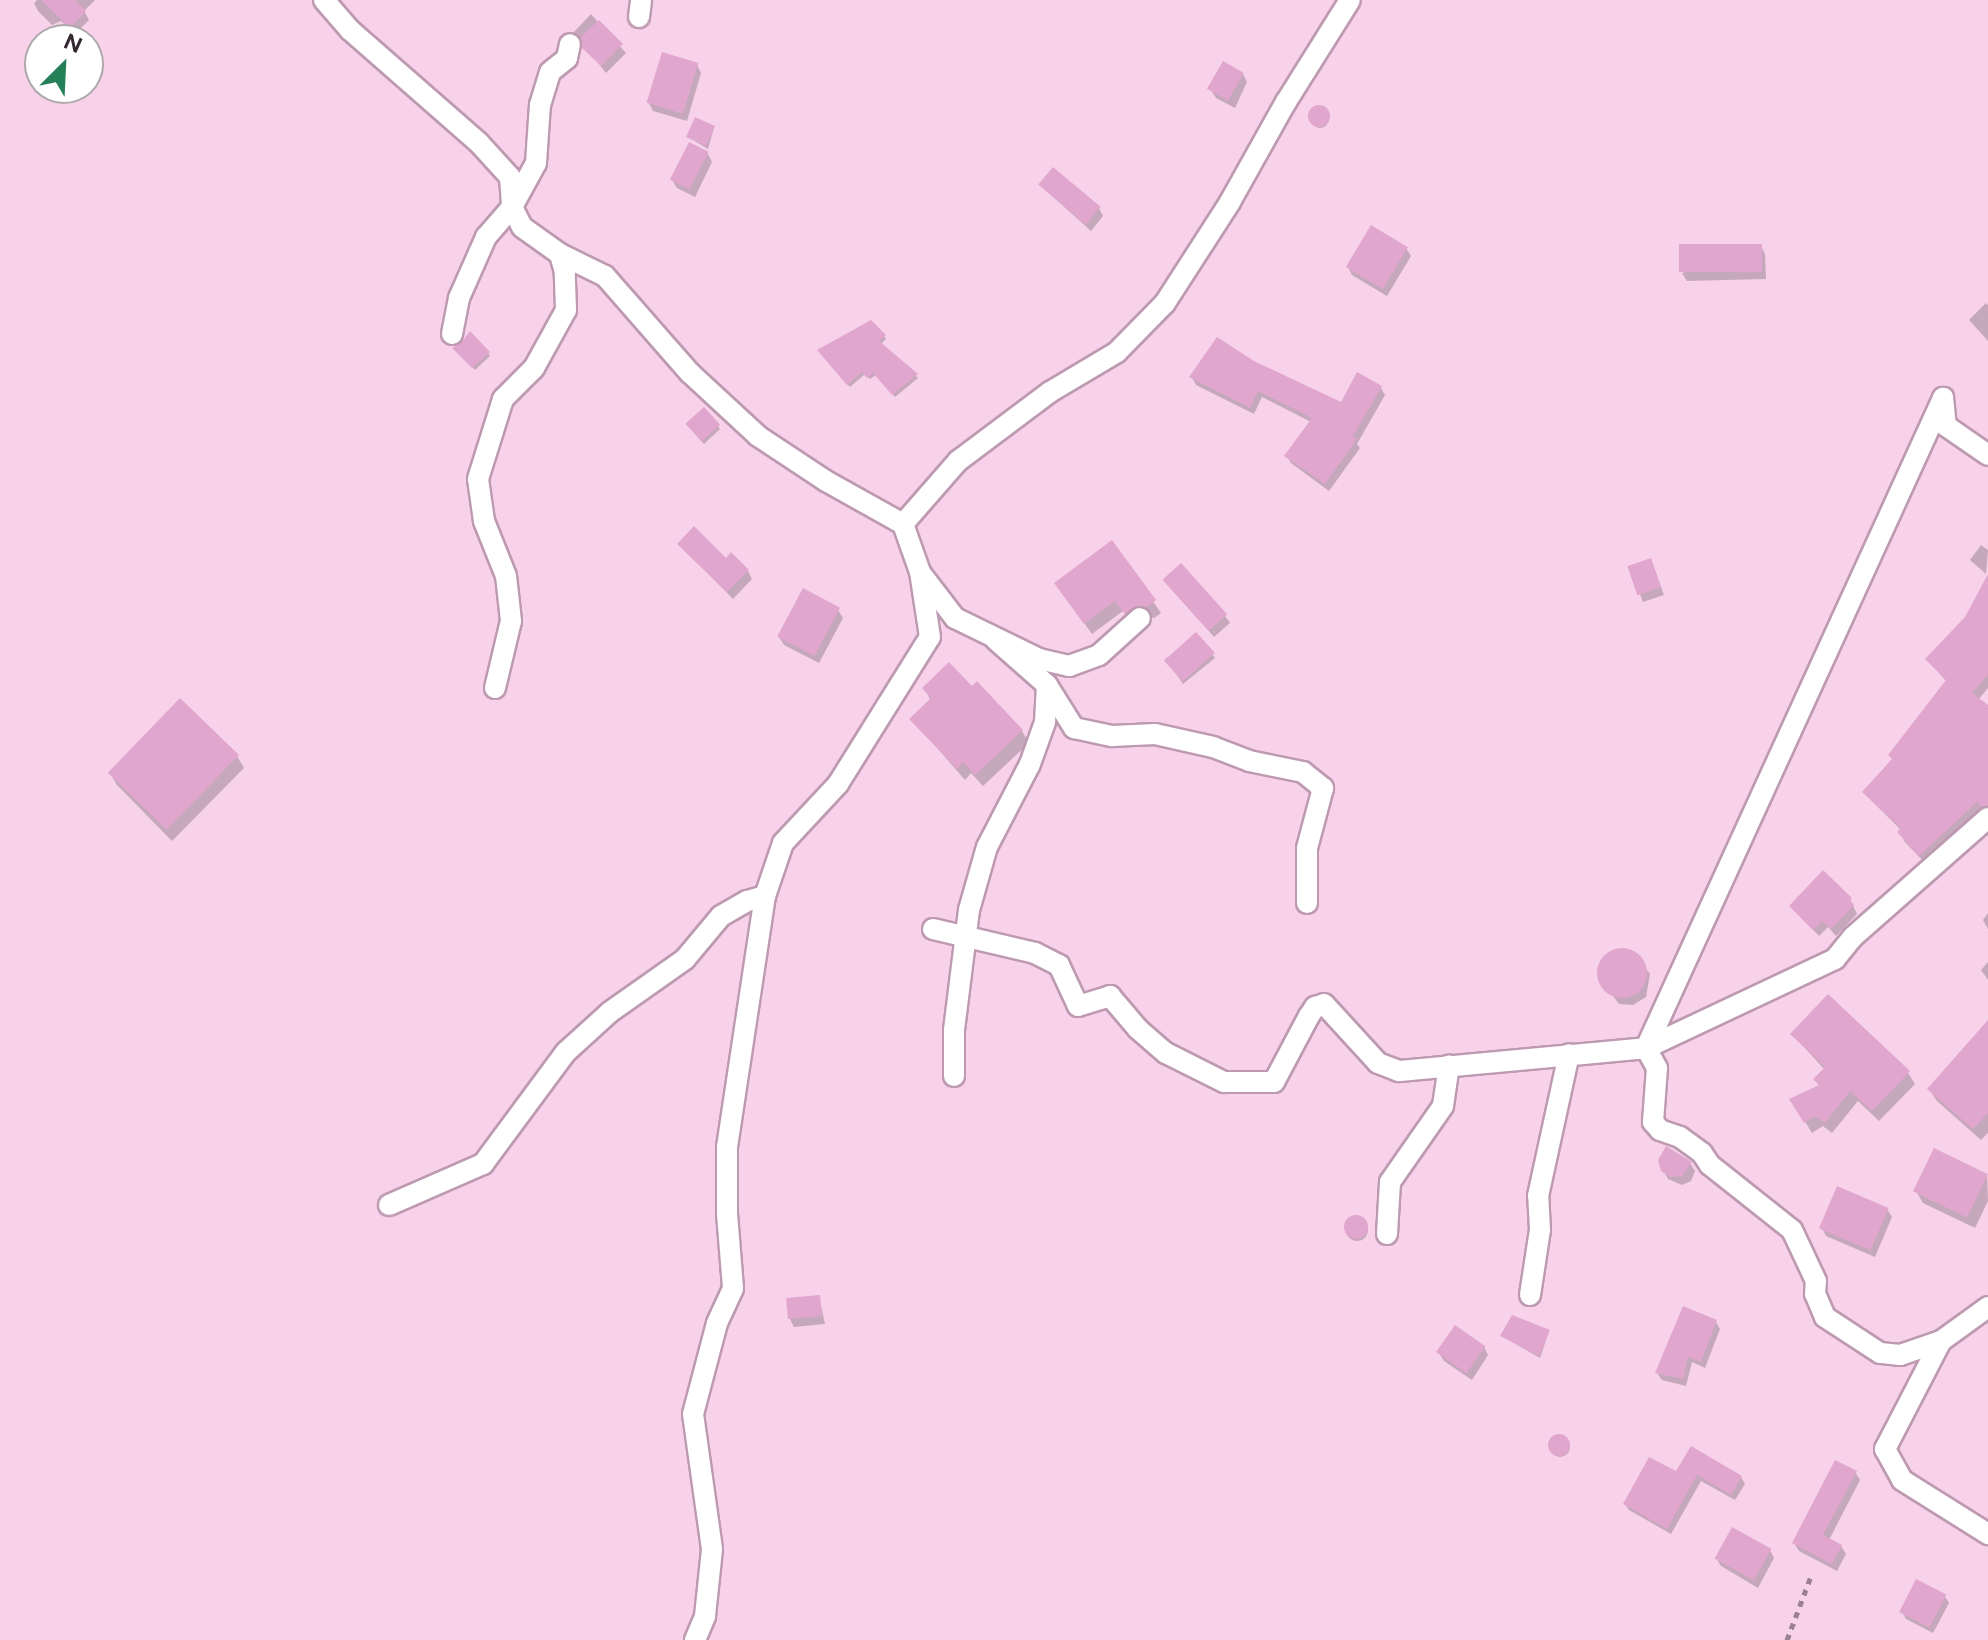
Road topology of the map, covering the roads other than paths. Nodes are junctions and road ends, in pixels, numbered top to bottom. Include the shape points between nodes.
1 (324, 0) edge
2 (1350, 0) edge
3 (570, 44) dead end
4 (512, 207) junction
5 (560, 254) junction
6 (452, 334) dead end
7 (1988, 455) edge
8 (903, 524) junction
9 (920, 572) junction
10 (1140, 618) dead end
11 (996, 640) junction
12 (1047, 685) junction
13 (495, 688) dead end
14 (1988, 818) edge
15 (765, 896) junction
16 (1307, 903) dead end
17 (933, 929) dead end
18 (965, 939) junction
19 (1646, 1048) junction
20 (1569, 1054) junction
21 (1449, 1065) junction
22 (954, 1076) dead end
23 (389, 1205) dead end
24 (1387, 1234) dead end
25 (1530, 1295) dead end
26 (1988, 1307) edge
27 (1941, 1341) junction
28 (1988, 1534) edge
29 (695, 1640) edge

1 - 4 street via 510,177
2 - 8 street via 1165,303 1117,352 1050,392 958,461
3 - 4 street via 567,58 550,72 540,105 536,163
4 - 5 street via 522,227
4 - 6 street via 486,237 459,298
5 - 8 street via 605,276 690,373 758,436
5 - 13 street via 566,310 534,368 503,399 478,479 484,521 506,576 511,621
7 - 19 street via 1946,426 1943,398
8 - 9 street
9 - 11 street via 955,618
9 - 15 street via 930,637 838,784 783,843
10 - 11 street via 1099,655 1069,666
11 - 12 street
12 - 16 street via 1074,728 1112,736 1155,734 1213,747 1303,772 1323,788 1307,848
12 - 18 street via 1045,722 1030,764 987,847
14 - 19 street via 1835,959
15 - 23 street via 721,916 685,959 610,1012 566,1052 483,1164
15 - 29 street via 727,1147 733,1288 717,1323 693,1414 712,1549 705,1616
17 - 18 street
18 - 21 street via 1035,953 1059,965 1078,1006 1110,996 1166,1053 1224,1082 1274,1082 1315,1007 1324,1004 1378,1063 1399,1071
18 - 22 street
19 - 20 street
19 - 27 street via 1657,1068 1653,1122 1702,1153 1792,1230 1816,1281 1815,1294 1825,1317 1880,1353 1900,1355
20 - 21 street
20 - 25 street via 1538,1196 1540,1230
21 - 24 street via 1443,1106 1390,1182
26 - 27 street
27 - 28 street via 1885,1449 1902,1480

